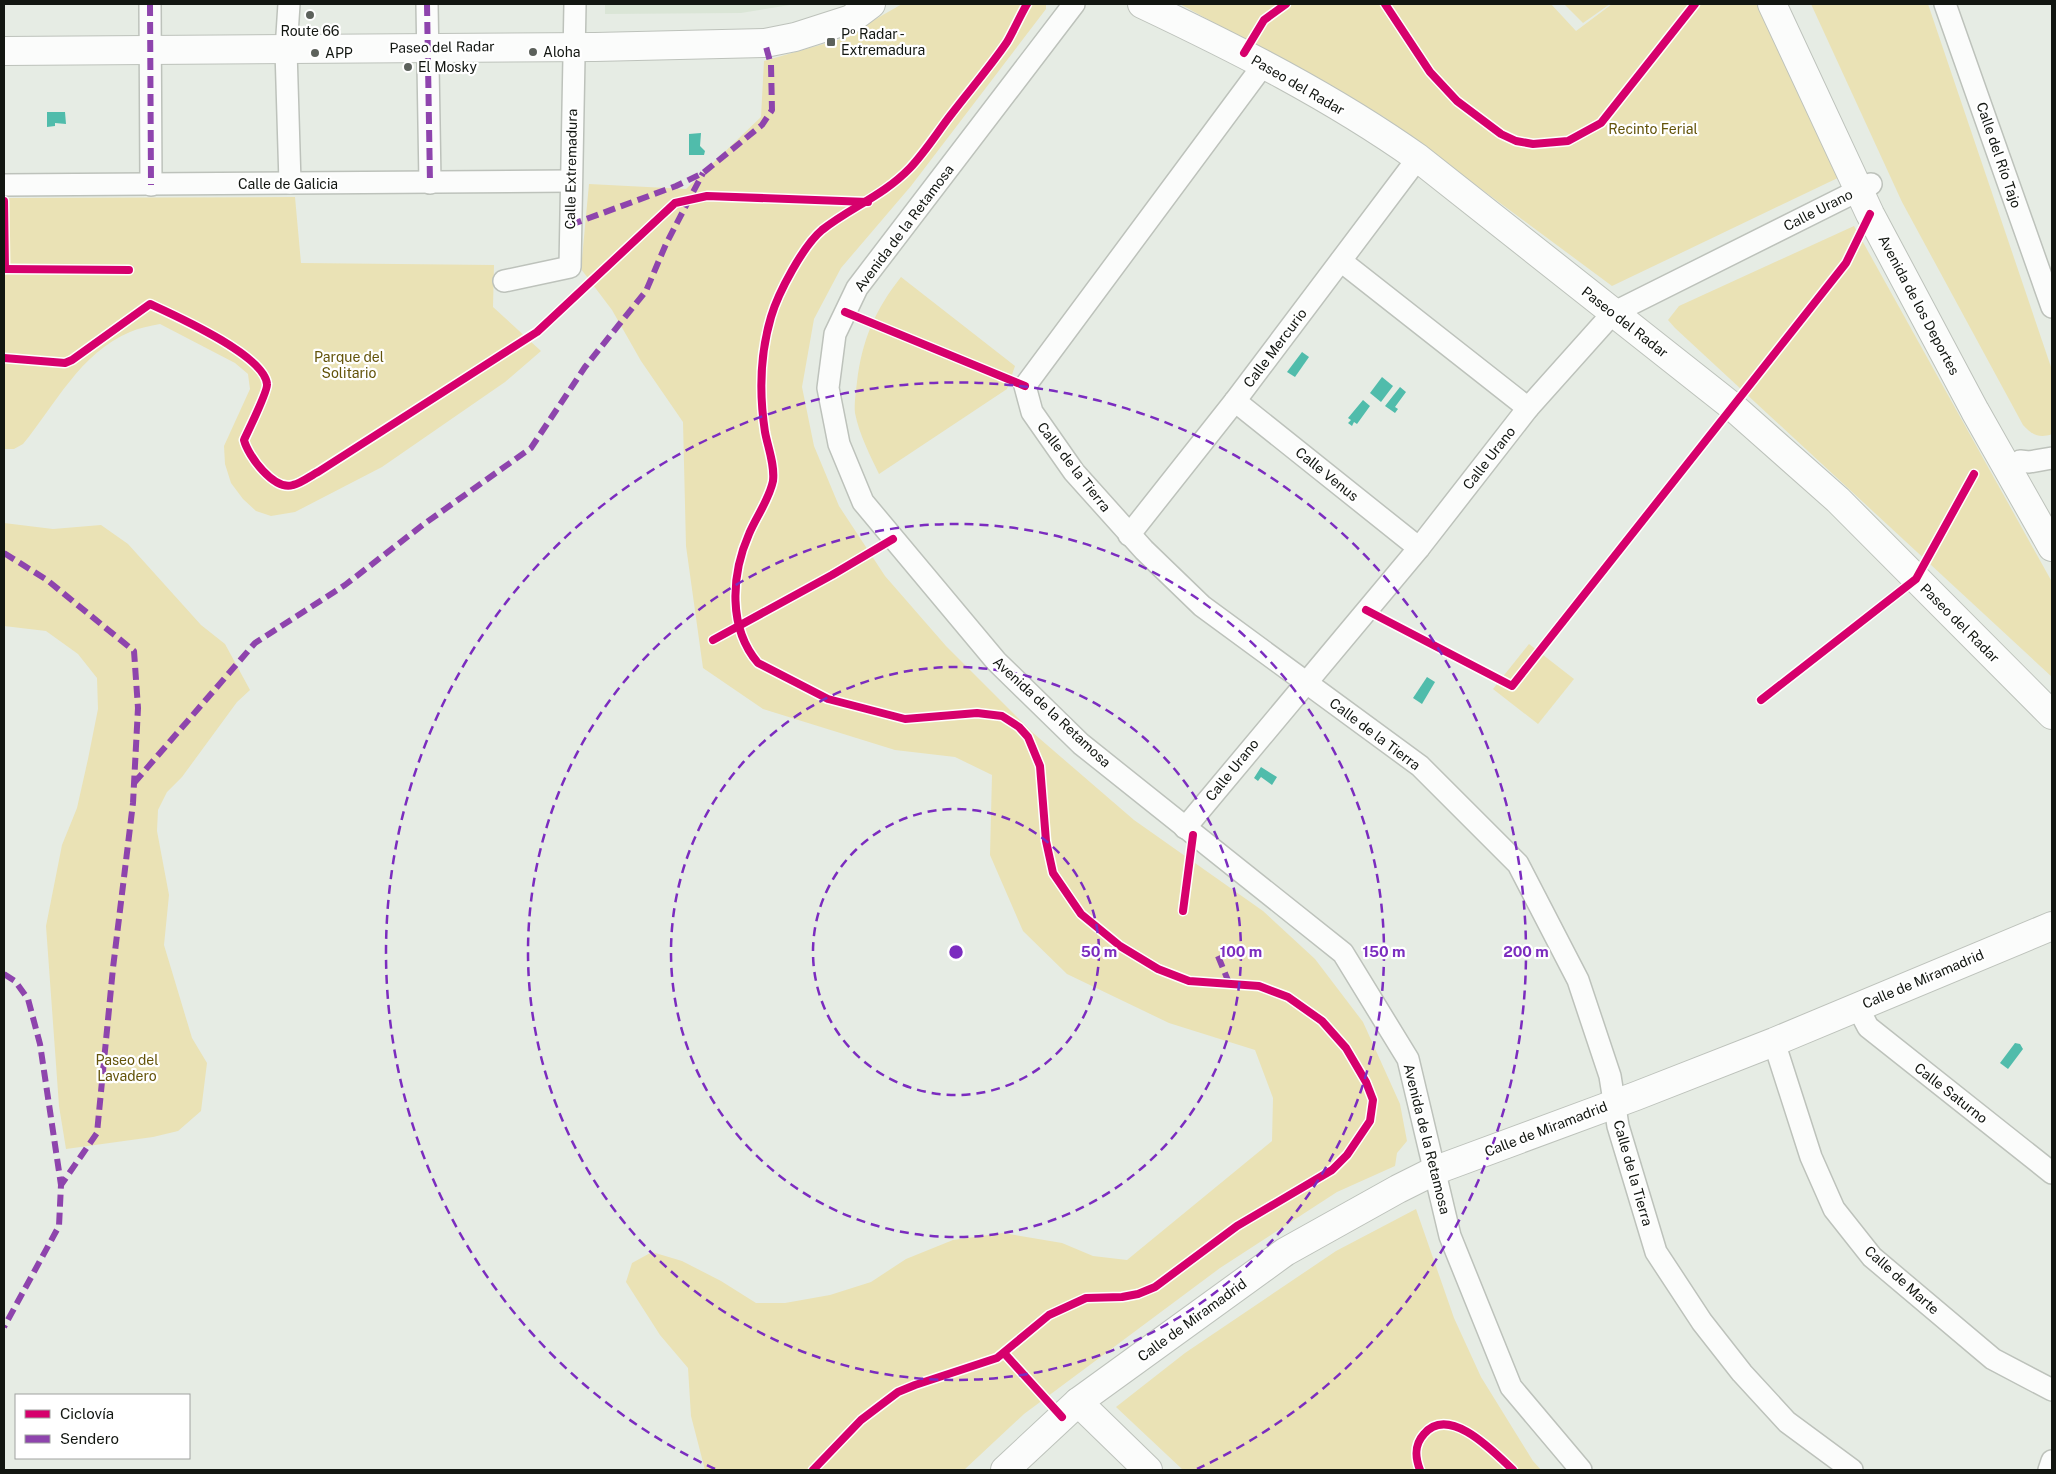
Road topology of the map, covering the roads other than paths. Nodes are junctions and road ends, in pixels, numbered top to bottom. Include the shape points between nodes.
1 (150, 4) edge
2 (289, 4) edge
3 (427, 4) edge
4 (574, 4) edge
5 (871, 4) edge
6 (1074, 4) edge
7 (1142, 4) edge
8 (1772, 4) edge
9 (1787, 4) edge
10 (1945, 4) edge
11 (573, 46) junction
12 (429, 47) junction
13 (150, 48) junction
14 (286, 50) junction
15 (4, 51) edge
16 (1264, 64) junction
17 (1418, 158) junction
18 (571, 181) junction
19 (290, 183) junction
20 (430, 183) junction
21 (151, 184) junction
22 (4, 185) edge
23 (1865, 187) junction
24 (1341, 260) junction
25 (504, 281) dead end
26 (2052, 307) edge
27 (1613, 313) junction
28 (1235, 401) junction
29 (1528, 408) junction
30 (2052, 458) edge
31 (2020, 461) junction
32 (2052, 516) edge
33 (1129, 536) junction
34 (2052, 546) edge
35 (1419, 548) junction
36 (1304, 682) junction
37 (2052, 715) edge
38 (1184, 828) junction
39 (2049, 934) edge
40 (1858, 1006) junction
41 (1774, 1042) junction
42 (1615, 1102) junction
43 (1436, 1170) junction
44 (2052, 1173) edge
45 (2052, 1390) edge
46 (1078, 1402) junction
47 (2052, 1461) edge
48 (1005, 1470) edge
49 (1148, 1470) edge
50 (1581, 1470) edge
51 (1852, 1470) edge
52 (2048, 1470) edge

1 - 13 street
2 - 14 street
3 - 12 street
4 - 11 street, Calle Extremadura
5 - 11 street, Paseo del Radar via 851,19 765,43
6 - 38 street, Avenida de la Retamosa via 857,288 835,334 828,388 839,444 863,502 996,661 1081,744
7 - 16 street, Paseo del Radar
8 - 23 street, Avenida de los Deportes
9 - 23 street, Avenida de los Deportes
10 - 26 street, Calle del Río Tajo
11 - 12 street, Paseo del Radar
11 - 18 street, Calle Extremadura
12 - 14 street, Paseo del Radar
12 - 20 street
13 - 14 street, Paseo del Radar
13 - 15 street, Paseo del Radar
13 - 21 street
14 - 19 street
16 - 17 street, Paseo del Radar
16 - 33 street, Calle de la Tierra via 1025,386 1032,412 1074,472
17 - 24 street, Calle Mercurio
17 - 27 street, Paseo del Radar
18 - 20 street, Calle de Galicia
18 - 25 street, Calle Extremadura via 570,267
19 - 20 street, Calle de Galicia
19 - 21 street, Calle de Galicia
21 - 22 street, Calle de Galicia
23 - 27 street, Calle Urano
23 - 31 street, Avenida de los Deportes
23 - 34 street, Avenida de los Deportes via 1970,402
24 - 28 street, Calle Mercurio
24 - 29 street
27 - 29 street, Calle Urano
27 - 37 street, Paseo del Radar via 1733,407 1838,500
28 - 33 street, Calle Mercurio
28 - 35 street, Calle Venus
29 - 35 street, Calle Urano
30 - 31 street
31 - 32 street, Avenida de los Deportes
33 - 36 street, Calle de la Tierra via 1202,606
35 - 36 street, Calle Urano
36 - 38 street, Calle Urano
36 - 42 street, Calle de la Tierra via 1420,766 1518,864 1578,980 1610,1076
38 - 43 street, Avenida de la Retamosa via 1343,953 1408,1059
39 - 40 street, Calle de Miramadrid
40 - 41 street, Calle de Miramadrid
40 - 44 street, Calle Saturno via 1868,1027
41 - 42 street, Calle de Miramadrid
41 - 45 street, Calle de Marte via 1811,1157 1834,1209 1872,1257 1993,1359
42 - 43 street, Calle de Miramadrid
42 - 51 street, Calle de la Tierra via 1618,1126 1656,1252 1702,1322 1742,1373 1787,1422
43 - 46 street, Calle de Miramadrid via 1285,1252
43 - 50 street, Avenida de la Retamosa via 1450,1236 1511,1388
46 - 48 street, Calle de Miramadrid
46 - 49 street
47 - 52 street

